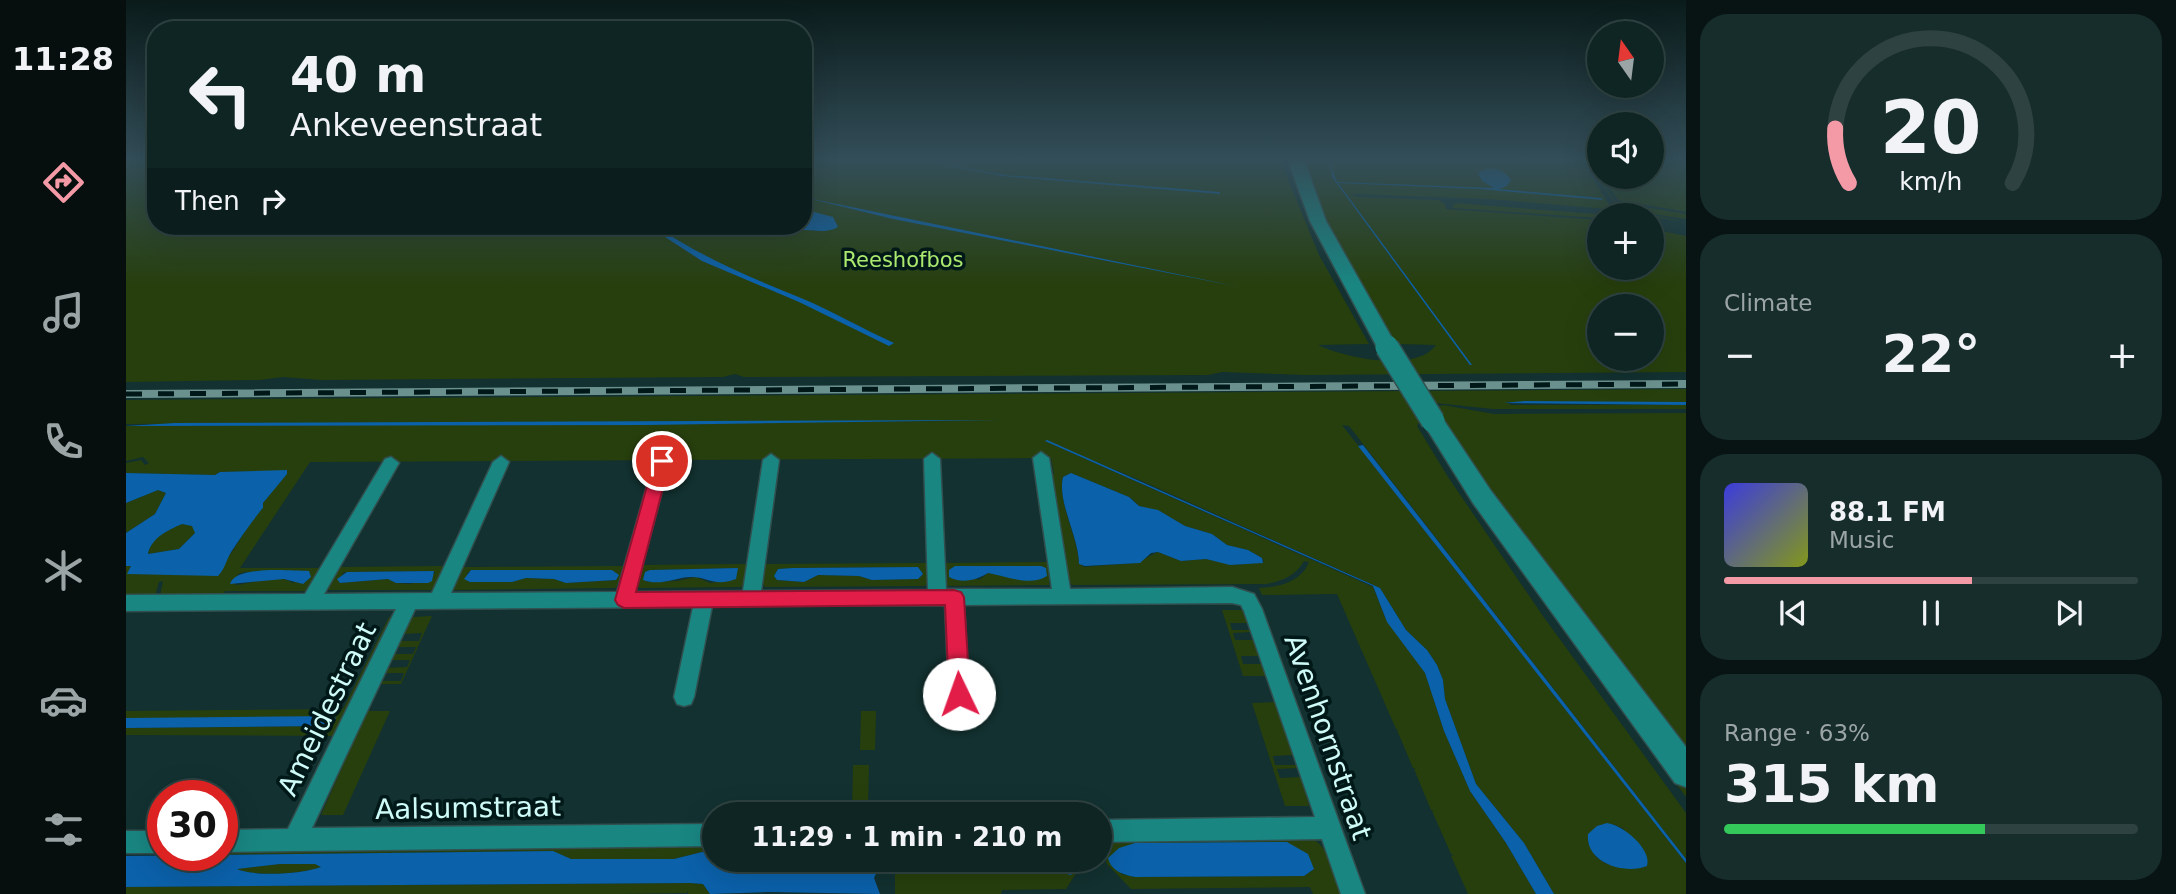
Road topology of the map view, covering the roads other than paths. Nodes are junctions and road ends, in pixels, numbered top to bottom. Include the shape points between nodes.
1 (1311, 202) edge
2 (1041, 458) dead end
3 (932, 459) dead end
4 (771, 460) dead end
5 (662, 461) dead end
6 (501, 462) dead end
7 (391, 463) dead end
8 (946, 597) junction
9 (1062, 597) junction
10 (704, 599) junction
11 (751, 599) junction
12 (624, 600) junction
13 (410, 601) junction
14 (438, 601) junction
15 (310, 602) junction
16 (126, 603) edge
17 (959, 694) dead end
18 (684, 697) dead end
19 (1686, 772) edge
20 (1330, 828) junction
21 (1112, 831) edge
22 (702, 835) edge
23 (295, 840) junction
24 (238, 841) edge
25 (126, 842) edge
26 (147, 842) edge
27 (1353, 894) edge

1 - 19 main road, bridge via 1387,347 1482,497
2 - 9 street
3 - 8 street
4 - 11 street
5 - 12 street
6 - 14 street
7 - 15 street
8 - 9 street
8 - 11 street
8 - 17 street
9 - 20 street, Avenhornstraat via 1247,599
10 - 11 street
10 - 12 street
10 - 18 street
12 - 14 street
13 - 14 street
13 - 15 street
13 - 23 street, Ameidestraat
15 - 16 street
20 - 21 street
20 - 27 street, Avenhornstraat
22 - 23 street, Aalsumstraat
23 - 24 street, Aalsumstraat
25 - 26 street

